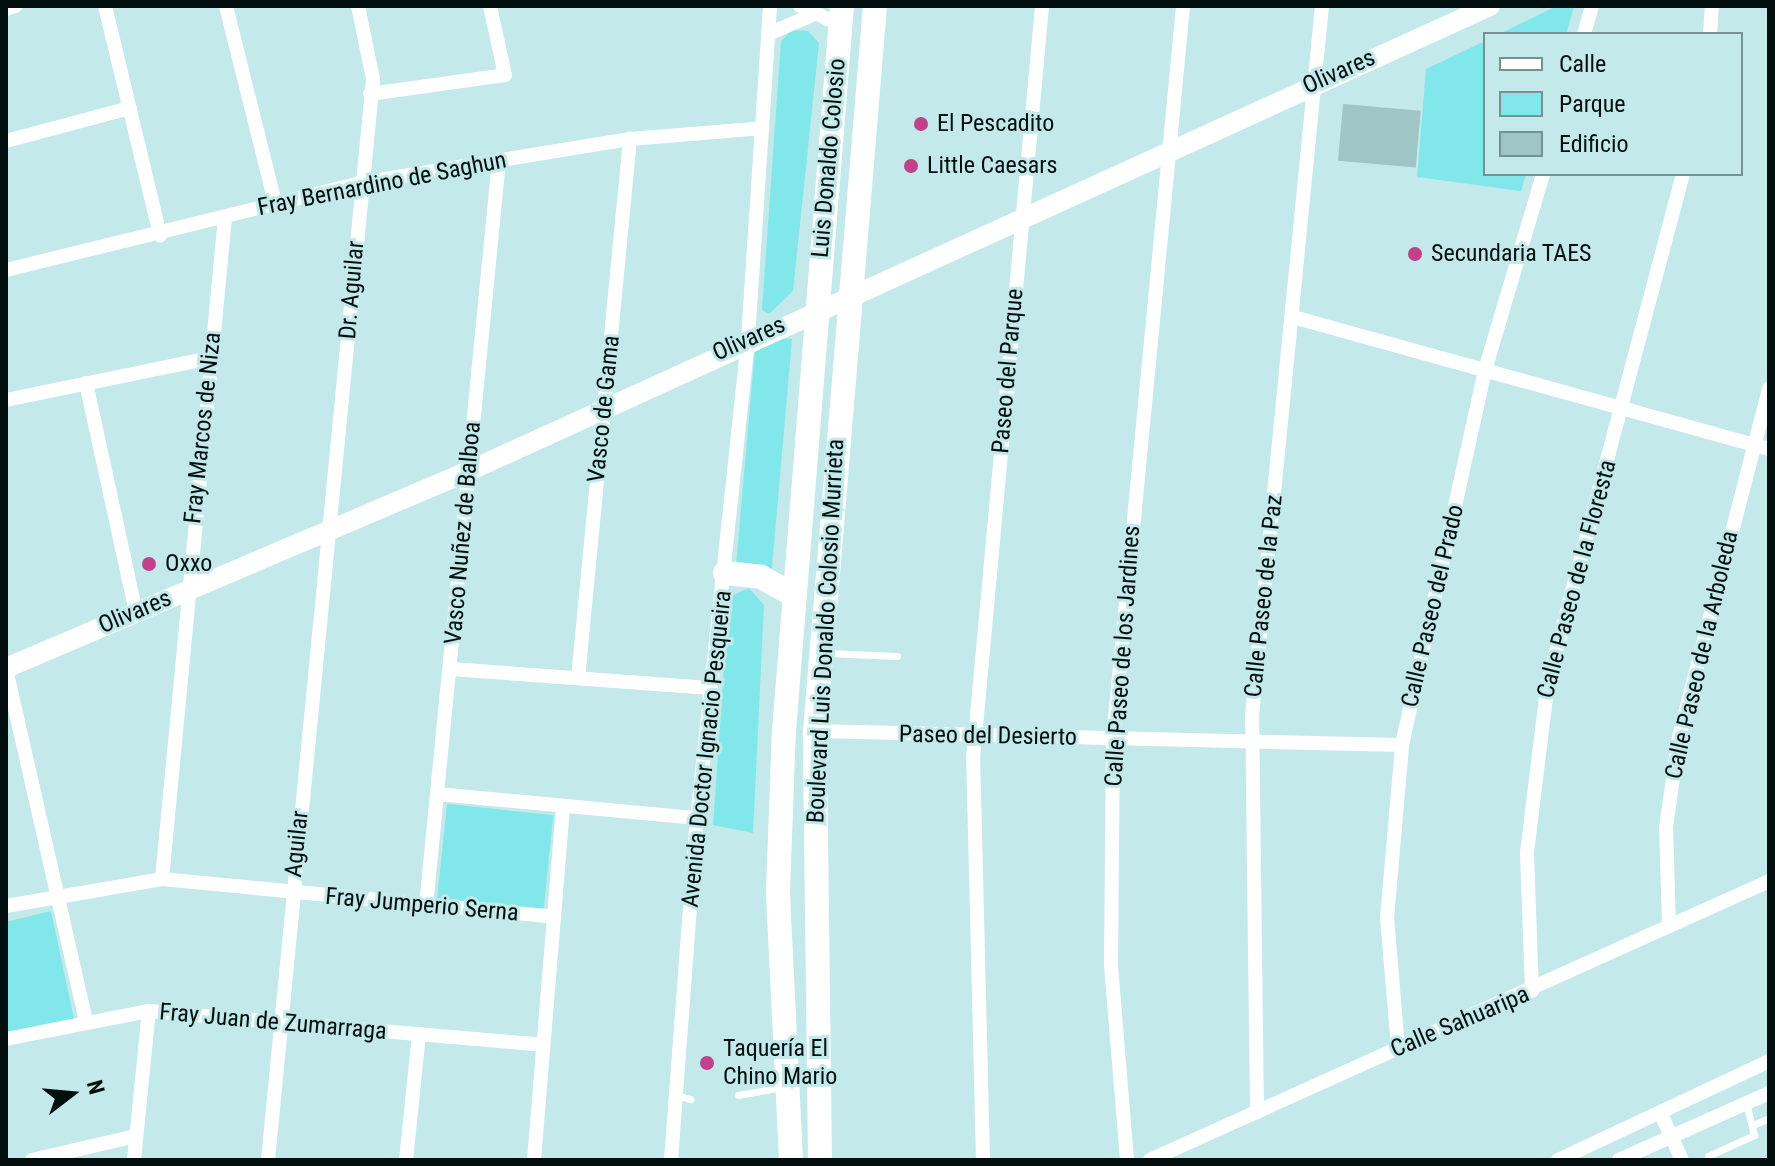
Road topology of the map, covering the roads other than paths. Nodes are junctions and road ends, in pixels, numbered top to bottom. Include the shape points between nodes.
1 (16, 6) edge
2 (105, 6) edge
3 (226, 6) edge
4 (358, 6) edge
5 (490, 6) edge
6 (770, 6) edge
7 (875, 6) edge
8 (1042, 6) edge
9 (1183, 6) edge
10 (1322, 6) edge
11 (1592, 6) edge
12 (1712, 6) edge
13 (6, 9) edge
14 (1478, 9) edge
15 (805, 11) edge
16 (841, 15) edge
17 (1585, 32) edge
18 (1710, 32) edge
19 (768, 34) junction
20 (1315, 83) junction
21 (370, 94) junction
22 (130, 108) junction
23 (763, 128) junction
24 (630, 139) junction
25 (6, 141) edge
26 (1165, 152) junction
27 (499, 160) junction
28 (1542, 176) edge
29 (1682, 176) edge
30 (361, 183) junction
31 (275, 203) junction
32 (1023, 214) junction
33 (225, 217) junction
34 (823, 229) junction
35 (160, 235) junction
36 (852, 242) junction
37 (6, 270) edge
38 (848, 295) junction
39 (815, 309) junction
40 (1293, 317) junction
41 (748, 338) junction
42 (210, 358) junction
43 (1485, 370) junction
44 (86, 383) junction
45 (1769, 388) edge
46 (6, 400) edge
47 (605, 406) junction
48 (1622, 408) junction
49 (1754, 445) junction
50 (1769, 449) edge
51 (469, 471) junction
52 (332, 529) junction
53 (725, 573) junction
54 (186, 591) junction
55 (790, 593) junction
56 (136, 612) junction
57 (821, 652) junction
58 (897, 656) dead end
59 (6, 668) edge
60 (451, 669) junction
61 (578, 678) junction
62 (710, 688) junction
63 (815, 731) junction
64 (975, 735) junction
65 (1113, 739) junction
66 (1251, 744) junction
67 (1402, 745) junction
68 (437, 794) junction
69 (563, 807) junction
70 (697, 818) junction
71 (162, 879) junction
72 (1769, 881) edge
73 (292, 893) junction
74 (60, 895) junction
75 (6, 906) edge
76 (426, 906) junction
77 (554, 917) junction
78 (1669, 926) junction
79 (1532, 991) junction
80 (149, 1011) junction
81 (86, 1022) junction
82 (282, 1023) junction
83 (419, 1034) junction
84 (6, 1039) edge
85 (542, 1045) junction
86 (1398, 1048) junction
87 (1769, 1061) edge
88 (786, 1087) junction
89 (1769, 1093) edge
90 (738, 1095) dead end
91 (1746, 1103) junction
92 (1257, 1112) junction
93 (1661, 1114) junction
94 (1769, 1118) edge
95 (1755, 1124) junction
96 (136, 1136) junction
97 (1671, 1137) junction
98 (1708, 1156) dead end
99 (32, 1160) edge
100 (134, 1160) edge
101 (268, 1160) edge
102 (406, 1160) edge
103 (534, 1160) edge
104 (671, 1160) edge
105 (791, 1160) edge
106 (820, 1160) edge
107 (983, 1160) edge
108 (1127, 1160) edge
109 (1150, 1160) edge
110 (1558, 1160) edge
111 (1619, 1160) edge
112 (1682, 1160) edge

1 - 13 street
2 - 22 street
3 - 31 street
4 - 21 street, Dr. Aguilar via 373,70
5 - 21 street via 505,75
6 - 19 street, Avenida Doctor Ignacio Pesqueira
7 - 36 main road, Luis Donaldo Colosio
8 - 32 street, Paseo del Parque
9 - 26 street, Calle Paseo de los Jardines
10 - 20 street, Calle Paseo de la Paz
11 - 17 street
12 - 18 street
14 - 20 main road, Olivares
15 - 16 street
15 - 19 street
16 - 34 main road, Luis Donaldo Colosio
19 - 23 street, Avenida Doctor Ignacio Pesqueira
20 - 26 main road, Olivares
20 - 40 street, Calle Paseo de la Paz
21 - 30 street, Dr. Aguilar
22 - 25 street
22 - 35 street
23 - 24 street, Fray Bernardino de Saghun
23 - 41 street, Avenida Doctor Ignacio Pesqueira
24 - 27 street, Fray Bernardino de Saghun
24 - 47 street, Vasco de Gama
26 - 32 main road, Olivares
26 - 65 street, Calle Paseo de los Jardines
27 - 30 street, Fray Bernardino de Saghun
27 - 51 street, Vasco Nuñez de Balboa
28 - 43 street, Calle Paseo del Prado
29 - 48 street, Calle Paseo de la Floresta
30 - 31 street, Fray Bernardino de Saghun
30 - 52 street, Dr. Aguilar
31 - 33 street, Fray Bernardino de Saghun
32 - 38 main road, Olivares
32 - 64 street, Paseo del Parque
33 - 35 street, Fray Bernardino de Saghun
33 - 42 street, Fray Marcos de Niza
34 - 36 main road
34 - 39 main road, Luis Donaldo Colosio
35 - 37 street, Fray Bernardino de Saghun
36 - 38 main road, Luis Donaldo Colosio
38 - 39 main road, Olivares
38 - 57 main road, Boulevard Luis Donaldo Colosio Murrieta
39 - 41 main road, Olivares
39 - 55 main road, Boulevard Luis Donaldo Colosio Murrieta
40 - 43 street
40 - 66 street, Calle Paseo de la Paz
41 - 47 main road, Olivares
41 - 53 street, Avenida Doctor Ignacio Pesqueira
42 - 44 street
42 - 54 street, Fray Marcos de Niza
43 - 48 street
43 - 67 street, Calle Paseo del Prado
44 - 46 street
44 - 56 street
45 - 49 street, Calle Paseo de la Arboleda
47 - 51 main road, Olivares
47 - 61 street, Vasco de Gama
48 - 49 street
48 - 79 street, Calle Paseo de la Floresta via 1539,735 1527,852
49 - 50 street
49 - 78 street, Calle Paseo de la Arboleda via 1677,749 1666,827
51 - 52 main road, Olivares
51 - 60 street, Vasco Nuñez de Balboa
52 - 54 main road, Olivares
52 - 73 street, Aguilar
53 - 55 main road via 761,577
53 - 62 street, Avenida Doctor Ignacio Pesqueira
54 - 56 main road, Olivares
54 - 71 street, Fray Marcos de Niza
55 - 88 main road, Boulevard Luis Donaldo Colosio Murrieta via 778,891
56 - 59 main road, Olivares
57 - 58 lane
57 - 63 main road, Boulevard Luis Donaldo Colosio Murrieta
59 - 74 street
60 - 61 street
60 - 68 street, Vasco Nuñez de Balboa
61 - 62 street
62 - 70 street, Avenida Doctor Ignacio Pesqueira
63 - 64 street, Paseo del Desierto
63 - 106 main road, Boulevard Luis Donaldo Colosio Murrieta
64 - 65 street, Paseo del Desierto
64 - 107 street, Paseo del Parque
65 - 66 street, Paseo del Desierto
65 - 108 street, Calle Paseo de los Jardines via 1111,965
66 - 67 street, Paseo del Desierto
66 - 92 street, Calle Paseo de la Paz
67 - 86 street, Calle Paseo del Prado via 1387,918
68 - 69 street
68 - 76 street, Vasco Nuñez de Balboa
69 - 70 street
69 - 77 street
70 - 104 street, Avenida Doctor Ignacio Pesqueira via 683,1097
71 - 73 street, Fray Jumperio Serna
71 - 74 street, Fray Jumperio Serna
72 - 78 street, Calle Sahuaripa
73 - 76 street, Fray Jumperio Serna
73 - 82 street, Aguilar
74 - 75 street, Fray Jumperio Serna
74 - 81 street
76 - 77 street, Fray Jumperio Serna
77 - 85 street
78 - 79 street, Calle Sahuaripa
79 - 86 street, Calle Sahuaripa
80 - 81 street, Fray Juan de Zumarraga
80 - 82 street, Fray Juan de Zumarraga
80 - 96 street
81 - 84 street, Fray Juan de Zumarraga
82 - 83 street, Fray Juan de Zumarraga
82 - 101 street, Aguilar
83 - 85 street, Fray Juan de Zumarraga
83 - 102 street
85 - 103 street
86 - 92 street, Calle Sahuaripa
87 - 93 street
88 - 90 lane
88 - 105 main road, Boulevard Luis Donaldo Colosio Murrieta
89 - 91 street
91 - 95 lane
91 - 97 street
92 - 109 street, Calle Sahuaripa
93 - 97 street
93 - 110 street
94 - 95 lane
95 - 98 lane via 1754,1135
96 - 99 street
96 - 100 street
97 - 111 street
97 - 112 street

